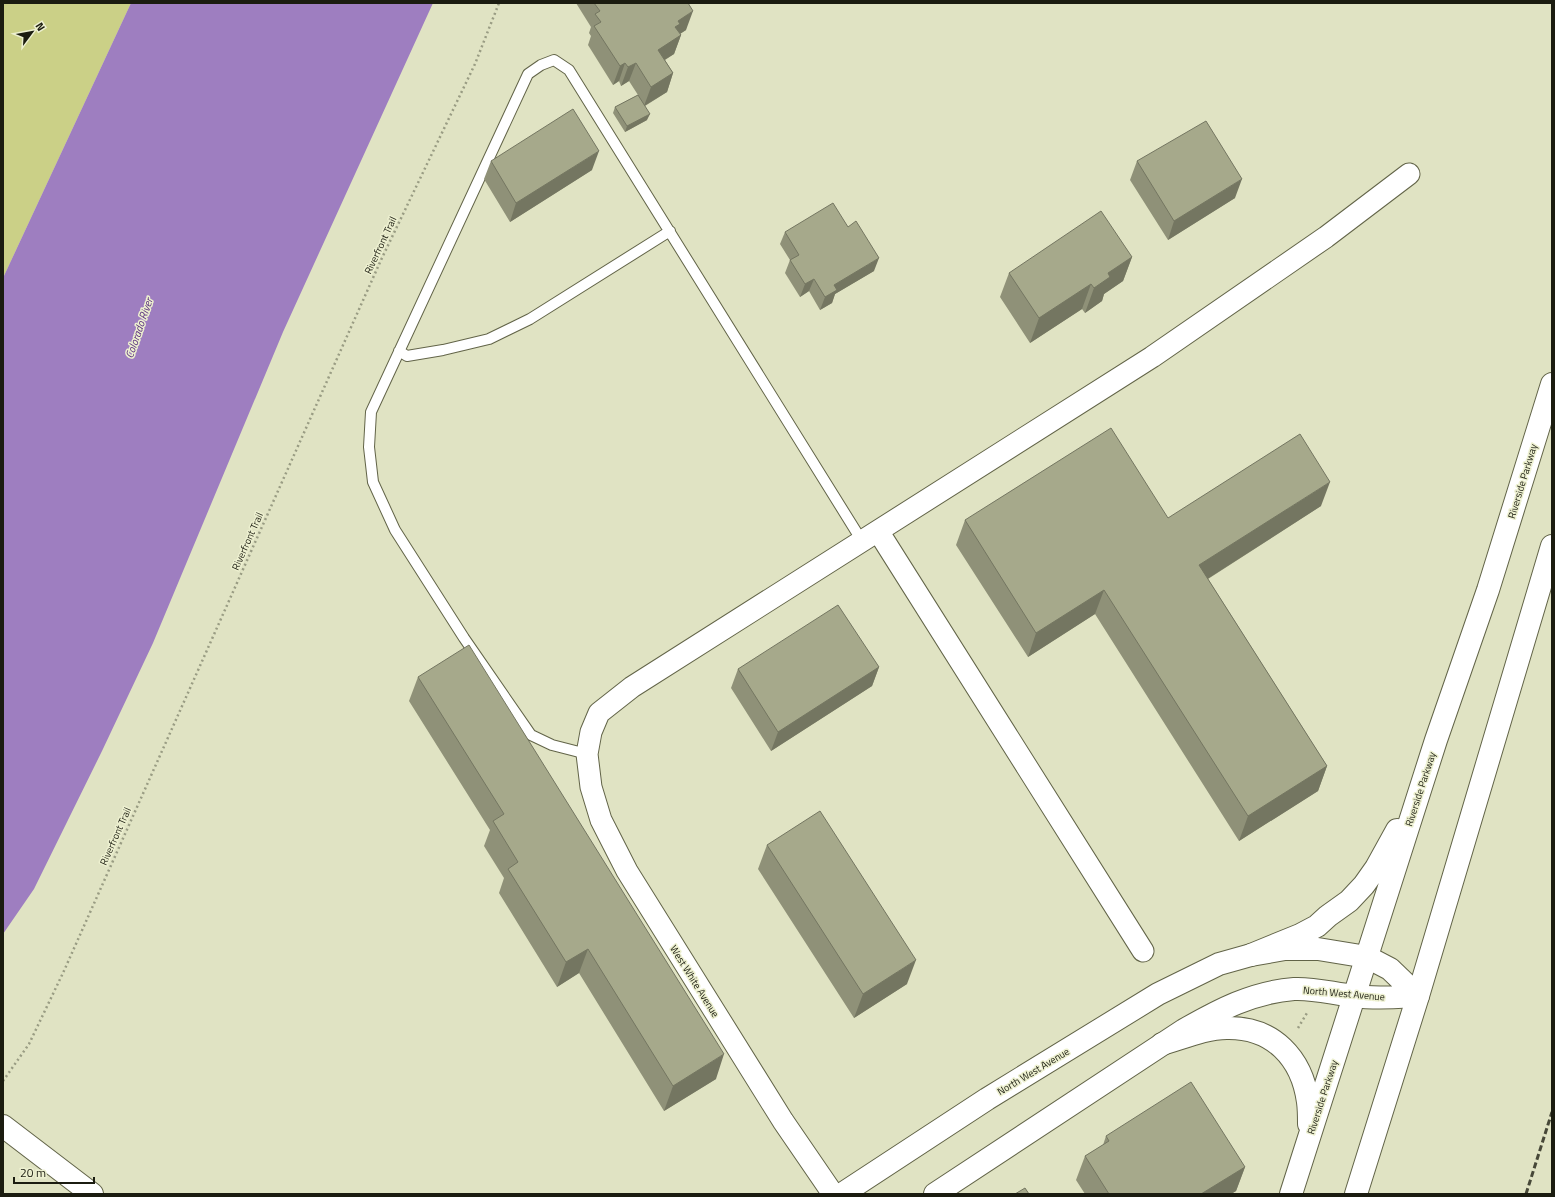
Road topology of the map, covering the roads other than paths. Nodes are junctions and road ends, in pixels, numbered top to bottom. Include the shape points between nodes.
1 (1409, 174) dead end
2 (670, 231) junction
3 (399, 351) junction
4 (1552, 384) edge
5 (870, 536) junction
6 (1552, 546) edge
7 (587, 754) junction
8 (1420, 789) junction
9 (1144, 951) dead end
10 (1251, 954) junction
11 (1367, 958) junction
12 (1354, 996) junction
13 (1418, 996) junction
14 (1162, 1044) junction
15 (5, 1128) edge
16 (1309, 1140) junction
17 (92, 1194) edge
18 (833, 1194) edge
19 (842, 1194) edge
20 (935, 1194) edge
21 (1291, 1194) edge
22 (1356, 1194) edge

1 - 5 street, West White Avenue via 1326,237 1152,357
2 - 3 lane via 530,319 489,339 407,356
2 - 3 lane via 569,70 554,60 541,65 528,74
2 - 5 lane
3 - 7 lane via 371,412 369,447 373,482 395,530 464,638 531,735 552,745
4 - 8 main road, Riverside Parkway via 1488,590
5 - 7 street, West White Avenue via 632,686 600,713 591,732
5 - 9 street
6 - 13 main road
7 - 18 street, West White Avenue via 591,787 601,820 627,871 783,1121
8 - 10 main road via 1376,868 1349,901 1317,926
8 - 11 main road, Riverside Parkway
10 - 11 main road, North West Avenue via 1285,949 1318,949
10 - 19 main road, North West Avenue via 1220,964 1158,994 987,1099
11 - 12 main road, Riverside Parkway
11 - 13 main road, North West Avenue via 1390,969
12 - 13 main road, North West Avenue
12 - 14 main road, North West Avenue via 1314,989 1269,992 1215,1012
12 - 16 main road, Riverside Parkway
13 - 22 main road
14 - 16 main road via 1204,1031 1226,1028 1263,1034 1278,1043 1299,1070 1305,1087 1309,1103
14 - 20 main road, North West Avenue
15 - 17 main road
16 - 21 main road, Riverside Parkway

